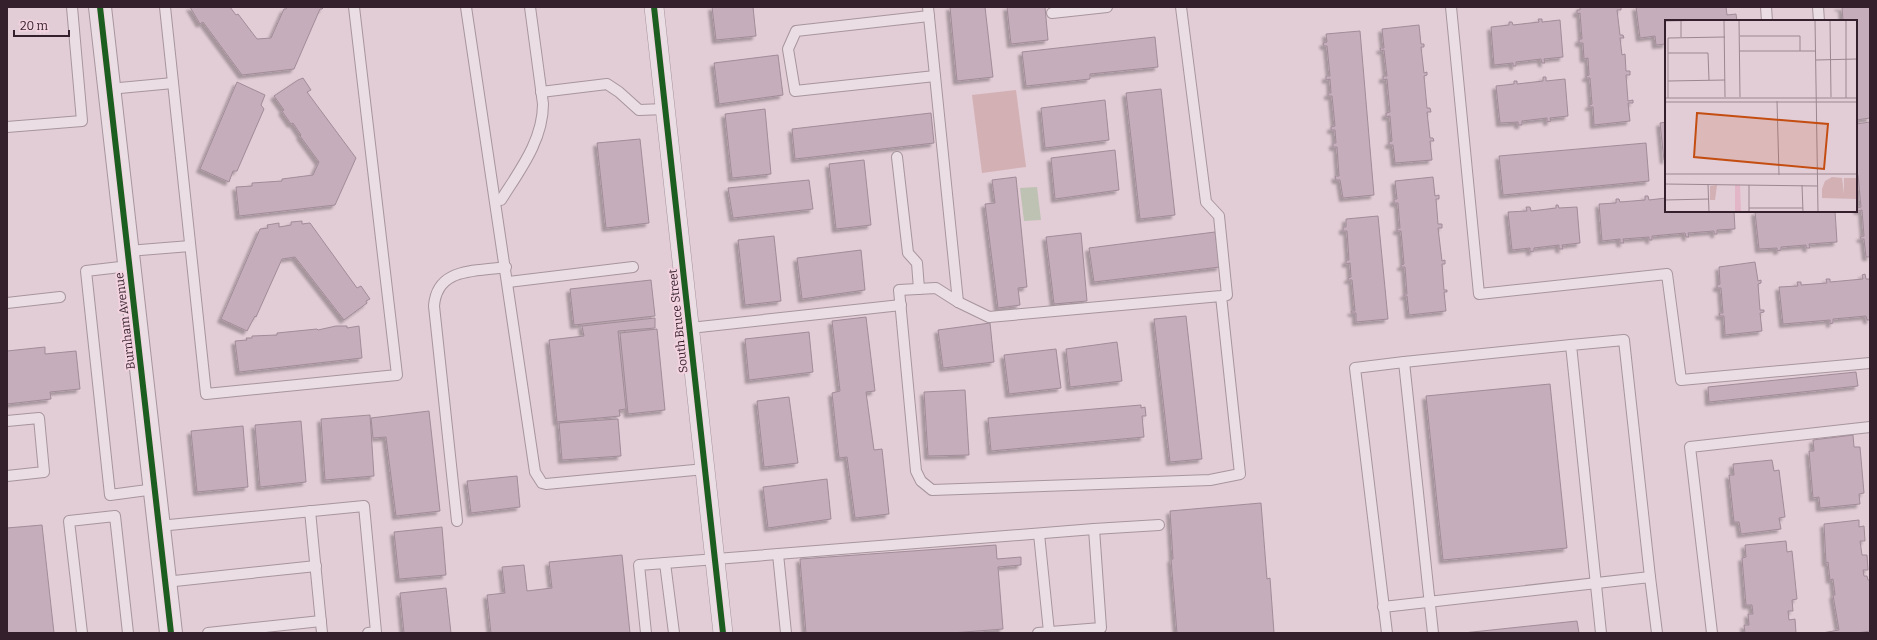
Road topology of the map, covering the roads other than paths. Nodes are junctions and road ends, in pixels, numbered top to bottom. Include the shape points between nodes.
1 (72, 7) edge
2 (100, 7) edge
3 (165, 7) edge
4 (354, 7) edge
5 (466, 7) edge
6 (530, 7) edge
7 (654, 7) edge
8 (1107, 7) edge
9 (1181, 7) edge
10 (1451, 7) edge
11 (1766, 7) edge
12 (1818, 7) edge
13 (929, 12) edge
14 (1052, 13) dead end
15 (1767, 20) edge
16 (1820, 20) edge
17 (935, 76) junction
18 (173, 83) junction
19 (109, 89) junction
20 (541, 92) junction
21 (665, 109) junction
22 (7, 127) edge
23 (897, 158) dead end
24 (495, 200) junction
25 (190, 246) junction
26 (128, 258) junction
27 (506, 267) junction
28 (633, 267) dead end
29 (508, 282) junction
30 (919, 289) junction
31 (1221, 296) junction
32 (60, 297) dead end
33 (958, 302) junction
34 (7, 303) edge
35 (900, 305) junction
36 (690, 328) junction
37 (1570, 345) junction
38 (1404, 362) junction
39 (1870, 363) edge
40 (7, 421) edge
41 (1870, 427) edge
42 (705, 469) junction
43 (7, 476) edge
44 (155, 489) junction
45 (310, 511) junction
46 (457, 522) dead end
47 (1160, 525) dead end
48 (159, 526) junction
49 (1094, 529) junction
50 (1039, 534) junction
51 (778, 554) junction
52 (715, 559) junction
53 (665, 563) junction
54 (316, 566) junction
55 (1650, 576) junction
56 (165, 582) junction
57 (1595, 583) junction
58 (1430, 602) junction
59 (1384, 607) junction
60 (321, 621) junction
61 (1049, 632) edge
62 (82, 633) edge
63 (128, 633) edge
64 (171, 633) edge
65 (208, 633) edge
66 (322, 633) edge
67 (368, 633) edge
68 (646, 633) edge
69 (674, 633) edge
70 (723, 633) edge
71 (786, 633) edge
72 (1038, 633) edge
73 (1387, 633) edge
74 (1433, 633) edge
75 (1601, 633) edge
76 (1657, 633) edge
77 (1712, 633) edge

1 - 22 lane via 82,121
2 - 19 street, Burnham Avenue
3 - 18 lane
4 - 25 lane via 397,375 206,394
5 - 24 lane
6 - 20 lane
7 - 21 street, South Bruce Street
8 - 14 lane
9 - 31 lane via 1206,202 1219,216 1227,295
10 - 39 lane via 1479,294 1667,274 1681,380
11 - 15 lane
12 - 16 lane
13 - 17 lane
13 - 17 lane via 796,31 788,49 795,91
17 - 33 lane
18 - 19 lane
18 - 25 lane
19 - 26 street, Burnham Avenue
20 - 21 lane via 607,84 639,110
20 - 24 lane via 543,116 538,135 527,160 501,200
21 - 36 street, South Bruce Street
23 - 30 lane via 908,253 917,263
24 - 27 lane
25 - 26 lane
26 - 44 street, Burnham Avenue
26 - 44 lane via 86,271 110,495
27 - 29 lane
27 - 46 lane via 460,273 449,277 435,295 434,306
28 - 29 lane
29 - 42 lane via 535,472 542,483
30 - 33 lane via 936,288
30 - 35 lane via 899,290
31 - 33 lane via 989,317
31 - 35 lane via 1240,474 1210,480 932,490 921,481 916,471
32 - 34 lane
35 - 36 lane
36 - 42 street, South Bruce Street
37 - 38 lane
37 - 55 lane via 1624,340
37 - 57 lane
38 - 58 lane
38 - 59 lane via 1355,368
40 - 43 lane via 39,418 44,472
41 - 77 lane via 1690,447
42 - 52 street, South Bruce Street
44 - 48 street, Burnham Avenue
45 - 48 lane
45 - 54 lane
45 - 67 lane via 364,506 376,632
47 - 49 lane
48 - 56 street, Burnham Avenue
49 - 50 lane
49 - 61 lane via 1101,628
50 - 51 lane
50 - 61 lane
51 - 52 lane
51 - 71 lane
52 - 53 lane
52 - 70 street, South Bruce Street
53 - 68 lane via 639,565
53 - 69 lane
54 - 56 lane
54 - 60 lane
55 - 57 lane
55 - 76 lane
56 - 64 street, Burnham Avenue
57 - 58 lane
57 - 75 lane
58 - 59 lane
58 - 74 lane
59 - 73 lane
60 - 65 lane
60 - 66 lane
61 - 72 lane
62 - 63 lane via 69,521 115,516

